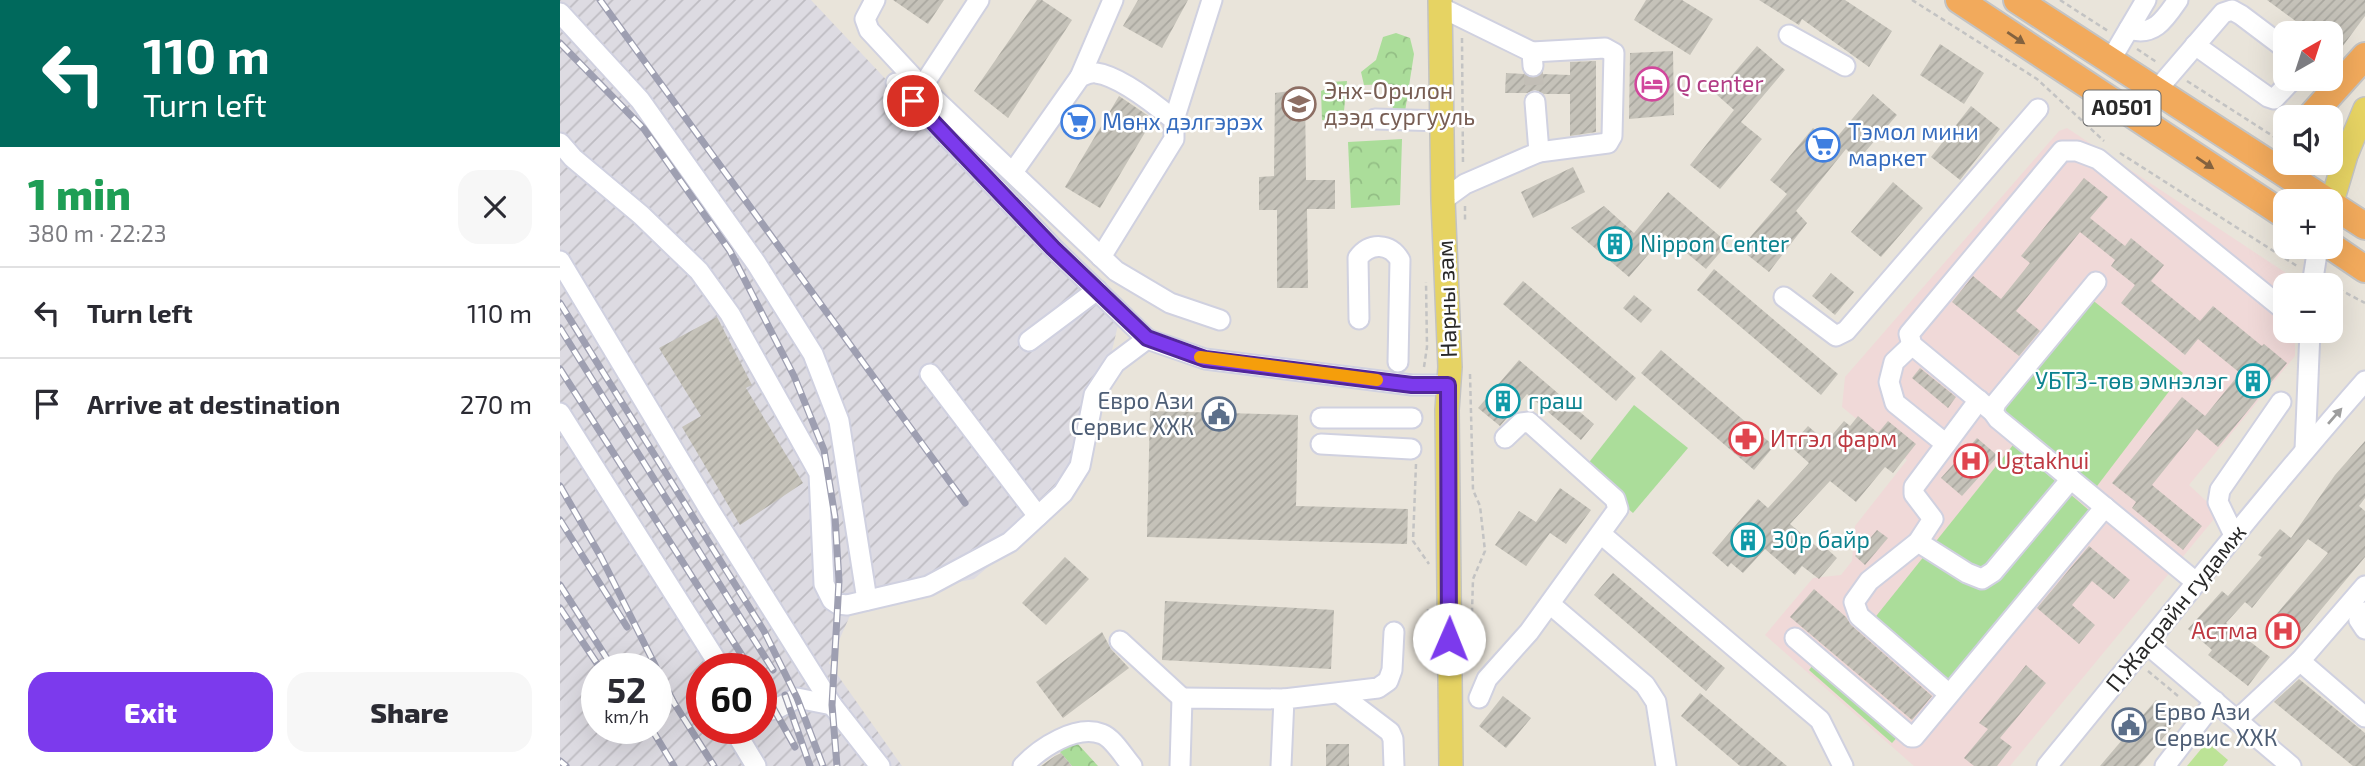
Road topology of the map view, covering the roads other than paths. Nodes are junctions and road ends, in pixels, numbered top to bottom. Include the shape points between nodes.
1 (876, 0) edge
2 (979, 0) edge
3 (1113, 0) edge
4 (1212, 0) edge
5 (1959, 0) edge
6 (2017, 0) edge
7 (2178, 0) edge
8 (1440, 3) edge
9 (2137, 3) edge
10 (560, 13) edge
11 (2129, 29) junction
12 (1789, 35) dead end
13 (2273, 39) edge
14 (2195, 45) junction
15 (2365, 56) edge
16 (2110, 61) junction
17 (1845, 66) dead end
18 (1080, 77) junction
19 (896, 83) dead end
20 (922, 87) junction
21 (2156, 90) junction
22 (2283, 91) edge
23 (1535, 102) tunnel mouth
24 (2322, 105) edge
25 (2038, 109) dead end
26 (2365, 109) edge
27 (1375, 119) dead end
28 (1174, 120) junction
29 (1442, 121) junction
30 (560, 143) edge
31 (1539, 152) junction
32 (2273, 154) edge
33 (2258, 156) junction
34 (1013, 172) junction
35 (2309, 189) edge
36 (2335, 189) edge
37 (1443, 200) junction
38 (2273, 207) edge
39 (2343, 212) edge
40 (2365, 226) edge
41 (2343, 254) edge
42 (1101, 257) junction
43 (560, 261) edge
44 (2365, 269) edge
45 (2096, 282) dead end
46 (1097, 290) junction
47 (1784, 297) dead end
48 (2273, 301) edge
49 (1359, 319) dead end
50 (1220, 320) dead end
51 (1147, 338) junction
52 (1029, 341) dead end
53 (2309, 343) edge
54 (1912, 345) junction
55 (1398, 362) dead end
56 (930, 374) dead end
57 (2365, 382) edge
58 (1448, 385) junction
59 (2281, 402) dead end
60 (1986, 406) junction
61 (560, 413) edge
62 (1321, 418) dead end
63 (1412, 418) dead end
64 (1505, 438) dead end
65 (1321, 444) dead end
66 (1946, 444) junction
67 (1411, 449) dead end
68 (2305, 450) junction
69 (2071, 479) junction
70 (2105, 507) junction
71 (1038, 516) junction
72 (1601, 534) junction
73 (2234, 535) junction
74 (1918, 542) junction
75 (2197, 583) junction
76 (2365, 586) edge
77 (867, 600) junction
78 (1550, 604) junction
79 (2365, 612) edge
80 (2365, 629) edge
81 (1394, 632) dead end
82 (1795, 638) dead end
83 (1120, 641) dead end
84 (2148, 645) junction
85 (712, 653) edge
86 (2300, 661) junction
87 (1340, 694) junction
88 (1949, 694) junction
89 (1182, 698) junction
90 (1479, 698) dead end
91 (1284, 699) junction
92 (2215, 701) junction
93 (832, 705) junction
94 (777, 708) edge
95 (2365, 717) edge
96 (2236, 720) junction
97 (742, 744) edge
98 (755, 766) edge
99 (880, 766) edge
100 (1023, 766) edge
101 (1132, 766) edge
102 (1180, 766) edge
103 (1281, 766) edge
104 (1394, 766) edge
105 (1451, 766) edge
106 (1666, 766) edge
107 (1843, 766) edge
108 (2046, 766) edge
109 (2165, 766) edge
110 (2291, 766) edge

1 - 20 street via 866,19 869,30
2 - 20 street
3 - 18 street
4 - 28 street
5 -> 38 highway, A0501
6 - 16 highway, A0501
7 - 11 street via 2153,29
8 - 29 main road, Нарны зам
8 - 31 street via 1532,59 1605,48 1614,52 1612,136 1608,143
9 - 11 street
10 - 77 street via 640,100 756,262 813,354 839,421
11 - 16 street
12 - 17 street
13 - 14 street via 2232,10 2223,13
14 - 21 street
14 - 22 street via 2268,97 2274,99
15 - 24 highway
16 - 21 highway, A0501
18 - 28 street via 1093,72 1109,76
18 - 34 street
19 - 46 street
20 - 34 street
21 - 33 highway, A0501
23 - 31 street
25 - 47 street via 1846,331 1836,336
26 - 36 main road
27 - 29 street
28 - 42 street via 1174,139
29 - 37 main road, Нарны зам
30 - 77 street via 699,271 730,314 819,473 824,584 838,604
31 - 37 street via 1465,184
32 - 33 highway
33 - 35 highway, A0501
34 - 42 street
37 - 58 main road, Нарны зам
39 - 40 highway, A0501
41 - 44 highway
42 - 50 street via 1170,303
43 - 93 street
45 - 60 street via 1996,403
46 - 51 street
46 - 52 street
48 - 54 street via 2098,159 2077,150 2062,151 1909,334
49 - 55 street via 1358,258 1369,248 1385,246 1400,260
51 - 58 street via 1205,359 1412,385
51 - 71 street via 1115,363 1094,395 1080,466 1063,493
53 - 68 street
54 - 60 street
54 - 66 street via 1894,362 1889,382 1895,403
56 - 71 street
68 -> 57 street, П.Жасрайн гудамж
58 - 105 main road, Нарны зам
59 - 73 street via 2220,490 2218,502
60 - 66 street
60 - 69 street
61 - 85 street
62 - 63 street
64 - 72 street via 1521,423 1529,422 1615,499 1618,509
65 - 67 street
66 - 74 street via 1914,487 1914,494 1933,519
68 - 73 street, П.Жасрайн гудамж
69 - 70 street
69 - 74 street via 1993,572 1982,579
70 - 75 street
70 - 88 street
71 - 77 street via 1010,542 928,586
72 - 78 street
72 - 107 street via 1820,720
73 - 75 street, П.Жасрайн гудамж
74 - 88 street via 1869,581 1854,602 1859,616
75 - 84 street, П.Жасрайн гудамж
76 - 86 street
78 - 90 street via 1493,671
78 - 106 street via 1645,685 1656,702
79 - 80 street via 2359,620
81 - 87 street via 1388,681 1378,688
82 - 88 street via 1911,737
83 - 89 street
84 - 92 street
84 - 108 street, П.Жасрайн гудамж
86 - 95 street
86 - 96 street
87 - 91 street
87 - 104 street via 1390,732
89 - 91 street
89 - 102 street
91 - 103 street
92 - 96 street
92 - 109 street
93 - 94 street via 797,698
93 - 99 street
96 - 110 street
97 - 98 street
100 - 101 street via 1049,745 1088,731 1104,735

